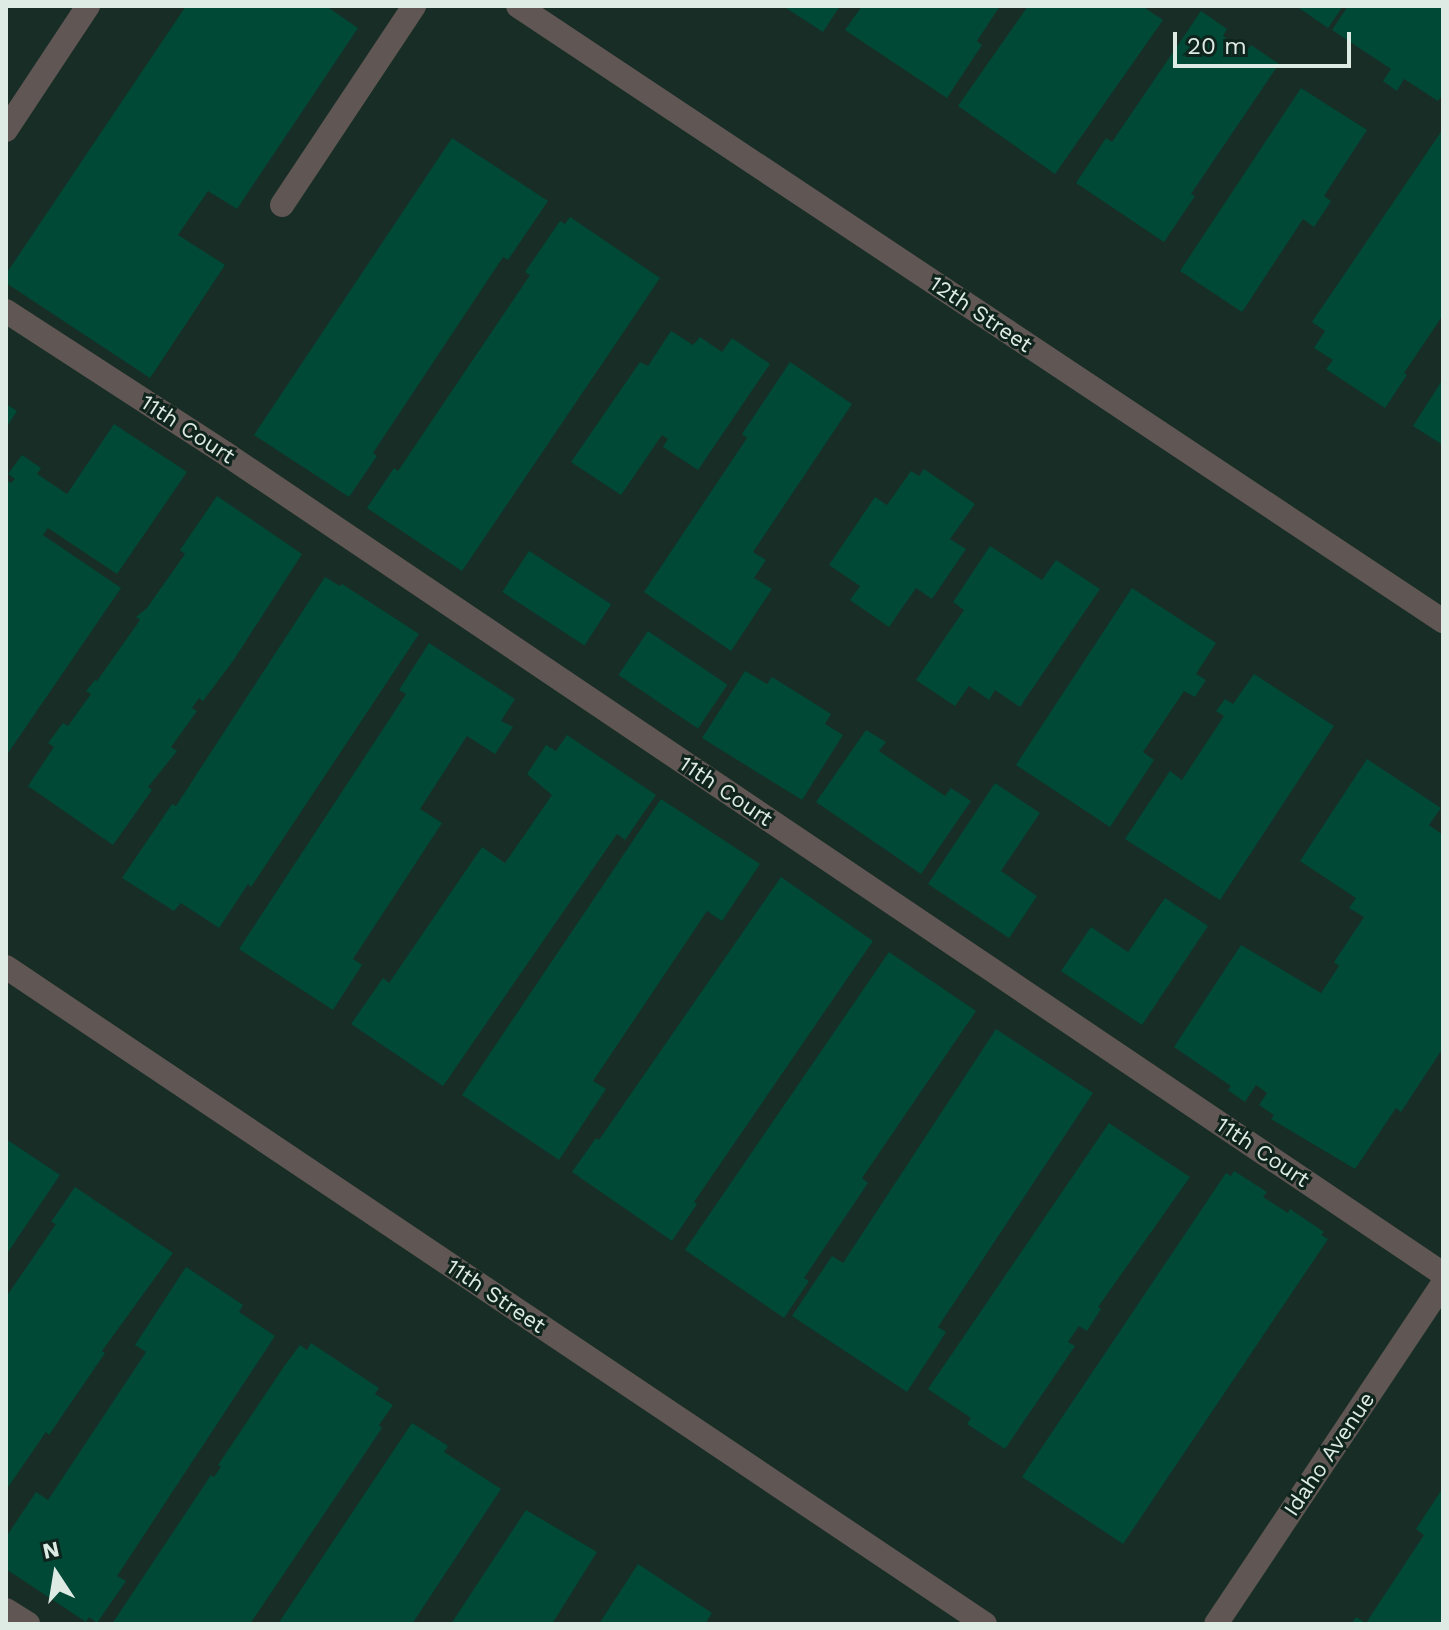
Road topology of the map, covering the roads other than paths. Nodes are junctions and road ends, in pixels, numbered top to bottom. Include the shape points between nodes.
1 (88, 6) edge
2 (414, 6) edge
3 (518, 6) edge
4 (6, 130) edge
5 (282, 205) dead end
6 (6, 311) edge
7 (1443, 621) edge
8 (6, 967) edge
9 (1443, 1274) edge
10 (1443, 1284) edge
11 (6, 1610) edge
12 (28, 1624) edge
13 (985, 1624) edge
14 (1216, 1624) edge

1 - 4 street
2 - 5 street
3 - 7 street, 12th Street
6 - 9 street, 11th Court
8 - 13 street, 11th Street
10 - 14 street, Idaho Avenue
11 - 12 street

